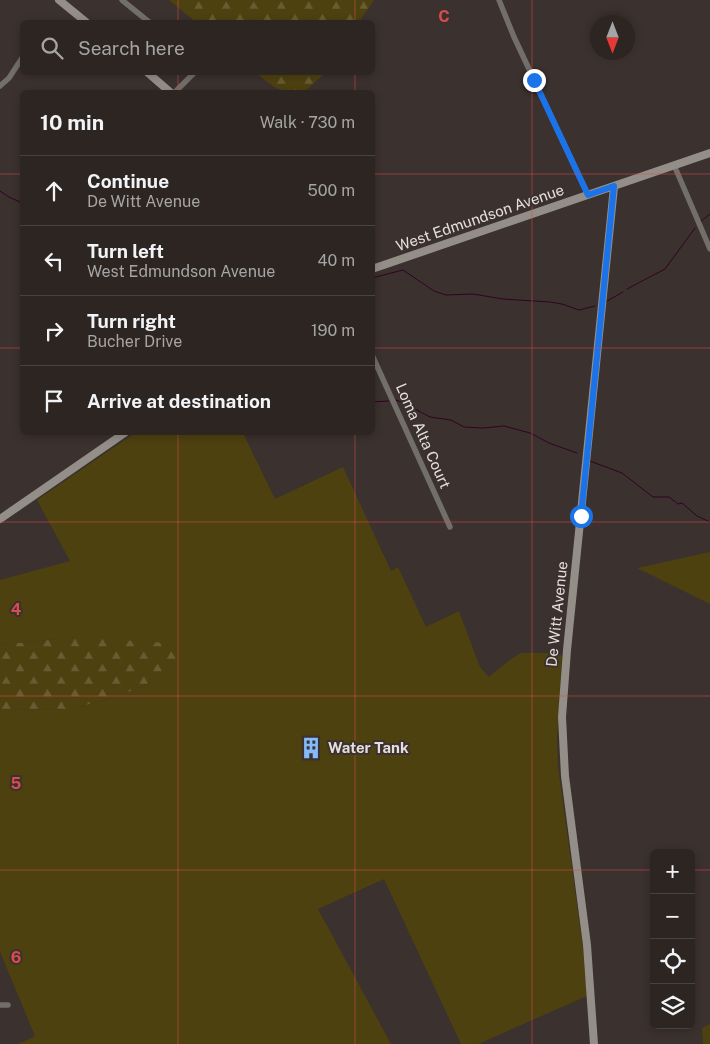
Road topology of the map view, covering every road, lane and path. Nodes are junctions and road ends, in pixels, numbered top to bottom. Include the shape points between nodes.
1 (59, 0) edge
2 (122, 0) edge
3 (499, 0) edge
4 (84, 20) edge
5 (147, 20) edge
6 (20, 61) edge
7 (150, 75) edge
8 (192, 75) edge
9 (0, 86) edge
10 (168, 90) edge
11 (177, 90) edge
12 (710, 153) edge
13 (674, 165) junction
14 (614, 186) junction
15 (588, 195) junction
16 (710, 249) edge
17 (375, 268) edge
18 (375, 362) edge
19 (122, 435) edge
20 (0, 519) edge
21 (450, 527) dead end
22 (0, 1004) edge
23 (8, 1005) dead end
24 (594, 1044) edge

1 - 4 street
2 - 5 street
3 - 15 street
6 - 9 street
7 - 10 street
8 - 11 street
12 - 13 street, West Edmundson Avenue
13 - 14 street, West Edmundson Avenue
13 - 16 street
14 - 15 street, West Edmundson Avenue
14 - 24 street, De Witt Avenue via 562,717 565,776 587,945
15 - 17 street, West Edmundson Avenue
18 - 21 street, Loma Alta Court
19 - 20 street
22 - 23 street

